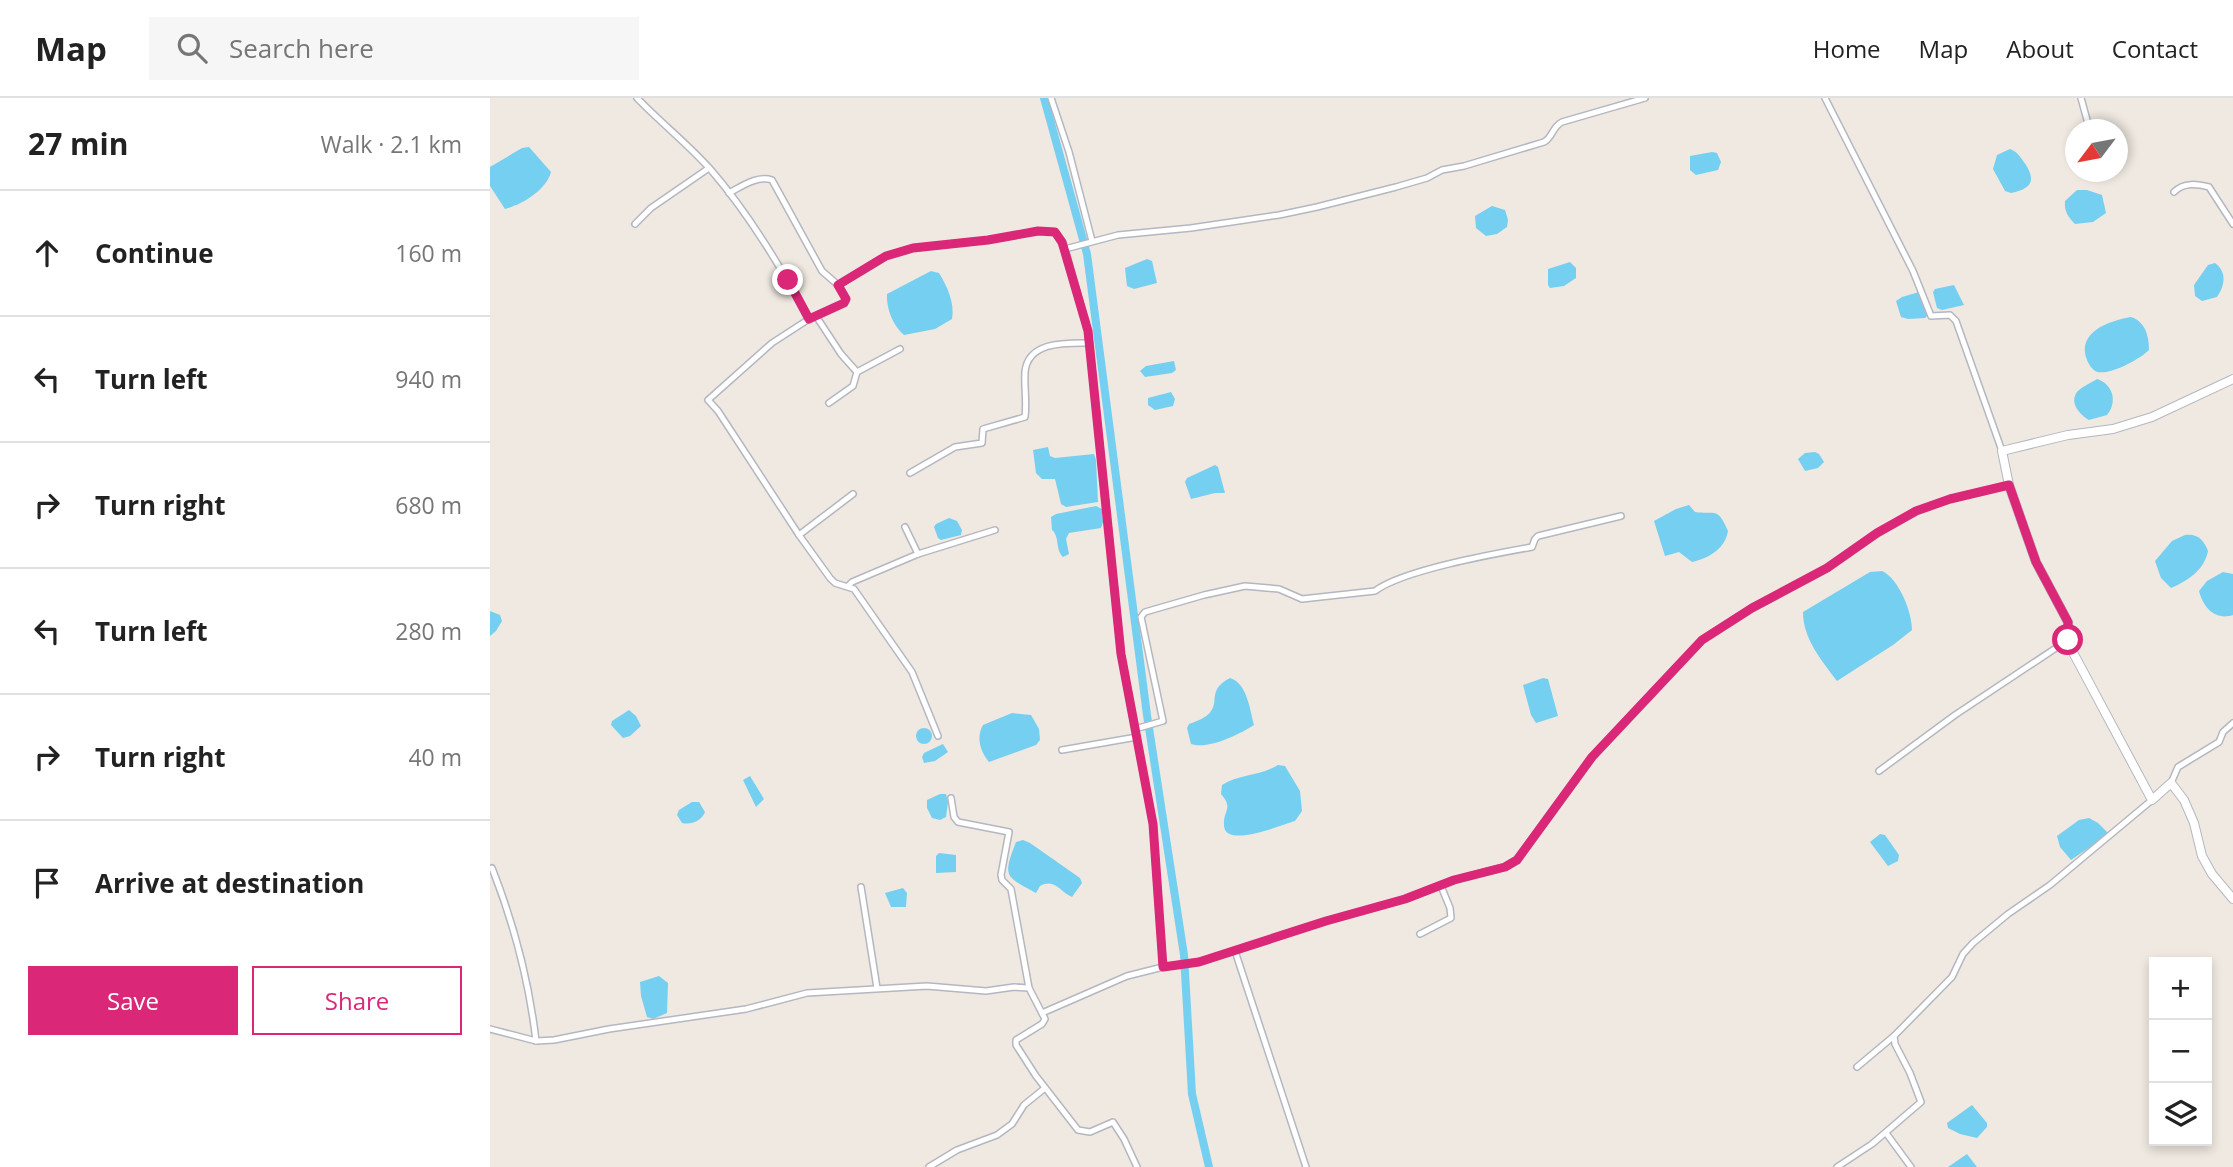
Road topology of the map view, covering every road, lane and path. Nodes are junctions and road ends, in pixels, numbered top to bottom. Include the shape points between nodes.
1 (637, 98) edge
2 (1051, 98) edge
3 (1645, 98) edge
4 (1825, 98) edge
5 (2081, 98) edge
6 (2087, 119) edge
7 (709, 169) junction
8 (2174, 191) dead end
9 (729, 193) junction
10 (635, 224) dead end
11 (2233, 224) edge
12 (1089, 242) junction
13 (1065, 249) junction
14 (838, 285) junction
15 (812, 318) junction
16 (1089, 342) junction
17 (900, 349) dead end
18 (857, 372) junction
19 (2233, 379) edge
20 (829, 403) dead end
21 (2003, 451) junction
22 (910, 472) dead end
23 (2009, 485) junction
24 (853, 494) dead end
25 (1621, 516) dead end
26 (905, 527) dead end
27 (995, 530) dead end
28 (799, 535) junction
29 (918, 554) junction
30 (848, 586) junction
31 (2068, 640) junction
32 (2233, 723) edge
33 (1135, 729) junction
34 (938, 736) dead end
35 (1137, 737) junction
36 (1062, 750) dead end
37 (1879, 771) dead end
38 (2171, 783) junction
39 (951, 798) dead end
40 (2152, 800) junction
41 (492, 868) dead end
42 (1441, 886) junction
43 (861, 887) dead end
44 (2233, 899) edge
45 (1420, 934) dead end
46 (1234, 951) junction
47 (1166, 967) junction
48 (877, 988) junction
49 (1029, 988) junction
50 (1042, 1013) junction
51 (490, 1029) edge
52 (1894, 1036) junction
53 (536, 1041) junction
54 (1857, 1067) dead end
55 (1045, 1088) junction
56 (1886, 1133) junction
57 (929, 1167) edge
58 (1137, 1167) edge
59 (1306, 1167) edge
60 (1838, 1167) edge
61 (1911, 1167) edge

1 - 7 street
2 - 12 street via 1069,152
3 - 12 street via 1562,122 1544,142 1396,187 1279,215
4 - 21 street via 1931,316 1950,315 1956,321
5 - 6 street
7 - 9 street
7 - 10 street
8 - 11 street via 2182,185 2209,187
9 - 14 street via 754,180 772,180 822,271
9 - 15 street
12 - 13 street
13 - 14 street via 1055,232 1038,231 913,248 886,256
13 - 16 street
14 - 15 street via 844,303
15 - 18 street
15 - 28 street via 772,342 708,400
16 - 22 street via 1038,350 1030,356 1026,369 1025,417 983,429 982,443 955,447
16 - 33 street via 1121,654
17 - 18 street
18 - 20 street via 853,386
19 - 21 street via 2152,417
21 - 23 street
23 - 31 street via 2036,562 2068,622
23 - 42 street via 1916,511 1702,640 1592,757 1517,860
24 - 28 street
25 - 33 street via 1538,536 1532,547 1422,573 1375,591 1302,599 1279,589 1245,586 1145,612 1141,617 1163,721
26 - 29 street
27 - 29 street
28 - 30 street via 835,583
29 - 30 street
30 - 34 street via 912,672
31 - 37 street
31 - 40 street
32 - 38 street via 2219,742 2178,767
33 - 35 street
35 - 36 street
35 - 47 street via 1153,824
38 - 40 street
38 - 44 street via 2194,823 2202,856
39 - 49 street via 958,822 1009,832 1001,875 1010,889
40 - 52 street via 1973,943 1952,978
41 - 53 street via 528,985
42 - 45 street via 1451,918
42 - 46 street
43 - 48 street
46 - 47 street
46 - 59 street
47 - 50 street via 1127,975
48 - 49 street
48 - 53 street via 807,993 746,1009
49 - 50 street
50 - 55 street via 1044,1022 1016,1040 1016,1045
51 - 53 street
52 - 54 street
52 - 56 street via 1921,1102
55 - 57 street via 997,1135
55 - 58 street via 1078,1130 1090,1132 1113,1122
56 - 60 street
56 - 61 street

